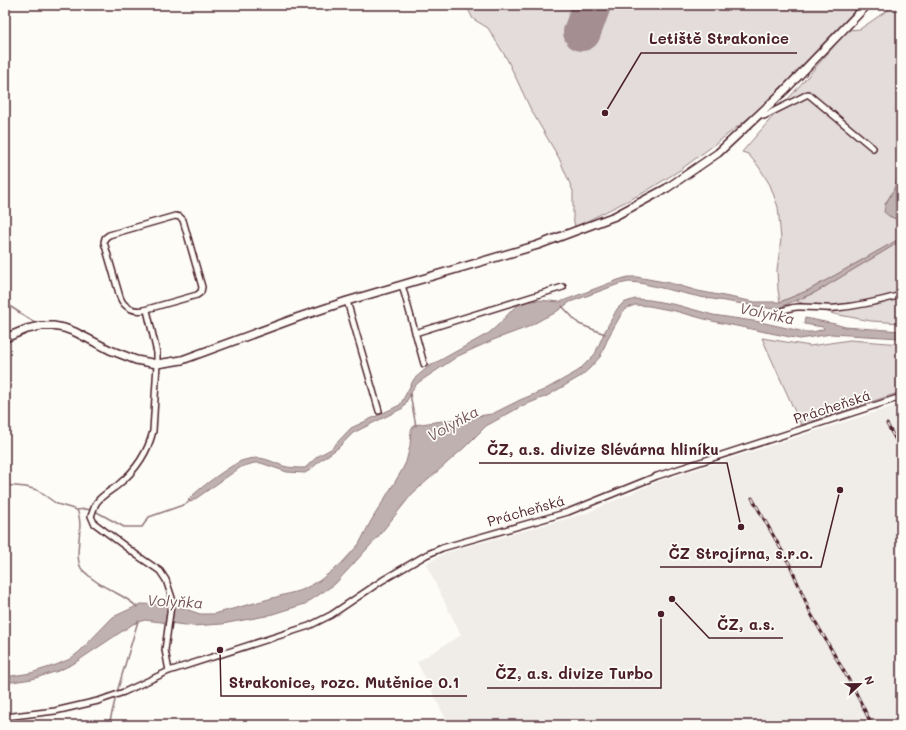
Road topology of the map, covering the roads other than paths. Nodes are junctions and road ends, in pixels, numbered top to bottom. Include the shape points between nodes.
1 (867, 5) edge
2 (760, 113) junction
3 (873, 148) dead end
4 (402, 285) junction
5 (563, 287) dead end
6 (901, 294) edge
7 (347, 302) junction
8 (147, 310) junction
9 (781, 312) dead end
10 (415, 333) junction
11 (5, 338) edge
12 (157, 364) junction
13 (424, 364) dead end
14 (901, 397) edge
15 (379, 411) dead end
16 (169, 670) junction
17 (5, 717) edge

1 - 2 street
2 - 3 street via 764,116 808,94
2 - 4 street via 718,153 667,188 615,216 538,244
4 - 7 street
4 - 10 street
5 - 10 street
6 - 9 street via 851,306 789,307
7 - 12 street via 182,360
7 - 15 street
8 - 8 street via 202,292 183,220 178,216 109,235 104,240 122,300 133,310
8 - 12 street via 157,353
10 - 13 street
11 - 12 street via 27,329 53,326 75,332 136,360
12 - 16 street via 151,439 134,470 97,502 91,516 94,523 162,574 170,587 172,601 165,654
14 - 16 street, Prácheňská via 657,476 568,512 442,548 394,574 321,620 294,631
16 - 17 street, Prácheňská via 124,692 86,704

